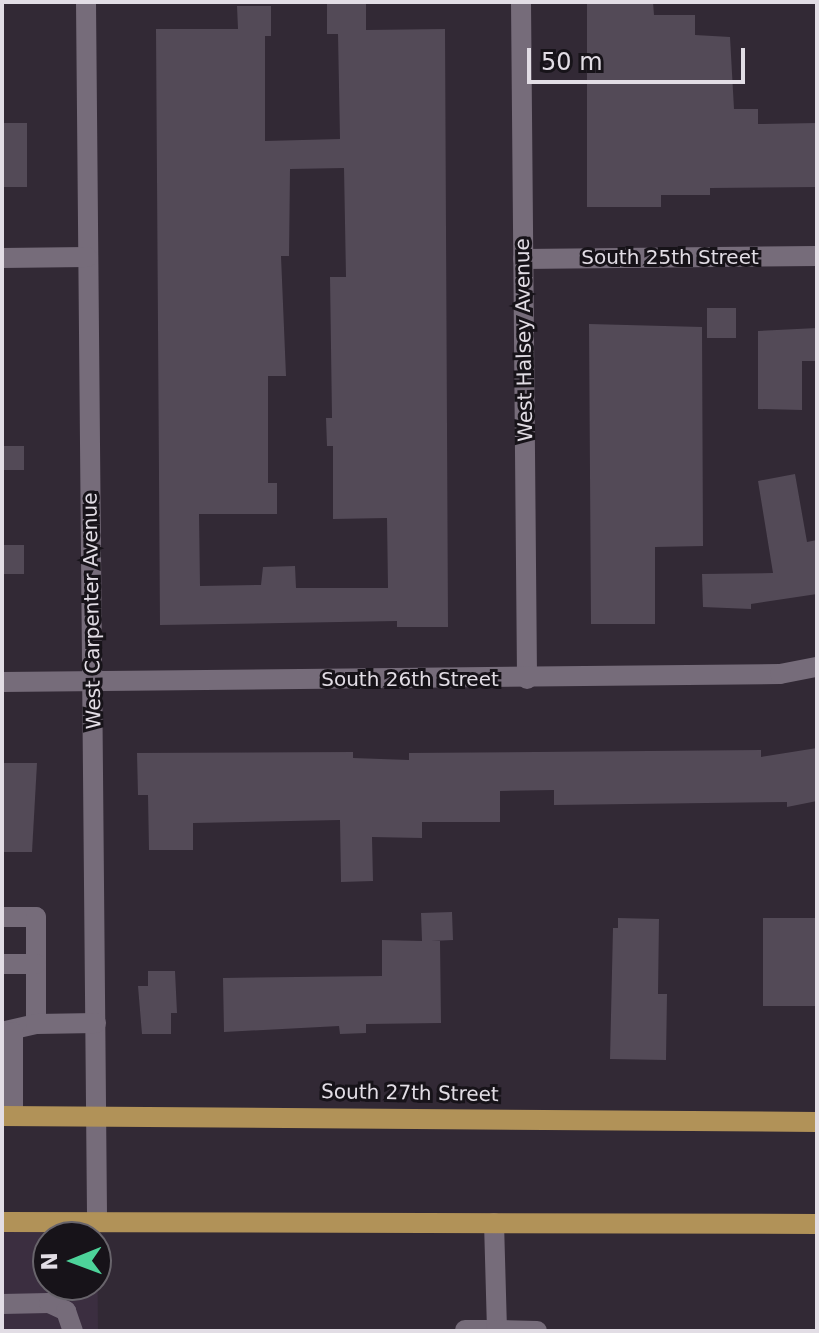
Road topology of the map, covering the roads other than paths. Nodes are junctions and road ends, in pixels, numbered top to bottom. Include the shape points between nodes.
1 (86, 2) edge
2 (521, 2) edge
3 (817, 256) edge
4 (87, 257) junction
5 (2, 258) edge
6 (523, 259) junction
7 (817, 667) edge
8 (527, 679) junction
9 (93, 681) junction
10 (2, 682) edge
11 (2, 917) edge
12 (2, 964) edge
13 (36, 964) junction
14 (96, 1023) junction
15 (36, 1024) junction
16 (7, 1032) edge
17 (96, 1114) junction
18 (8, 1116) edge
19 (817, 1122) edge
20 (97, 1220) junction
21 (2, 1222) edge
22 (494, 1223) junction
23 (817, 1224) edge
24 (2, 1304) edge
25 (465, 1330) edge
26 (497, 1330) edge
27 (73, 1331) edge
28 (537, 1331) edge

1 - 4 street, West Carpenter Avenue
2 - 6 street, West Halsey Avenue
3 - 6 street, South 25th Street
4 - 5 street
4 - 9 street, West Carpenter Avenue
6 - 8 street, West Halsey Avenue
7 - 8 street, South 26th Street via 780,674
8 - 9 street, South 26th Street
9 - 10 street, South 26th Street
9 - 14 street, West Carpenter Avenue
11 - 13 street via 36,917
12 - 13 street
13 - 15 street
14 - 15 street
14 - 17 street, West Carpenter Avenue
15 - 16 street
16 - 18 street
17 - 18 main road, South 27th Street
17 - 19 main road, South 27th Street
17 - 20 street, West Carpenter Avenue
20 - 21 main road
20 - 22 main road
22 - 23 main road
22 - 26 street
24 - 27 street via 49,1303 66,1311
25 - 26 street
26 - 28 street

